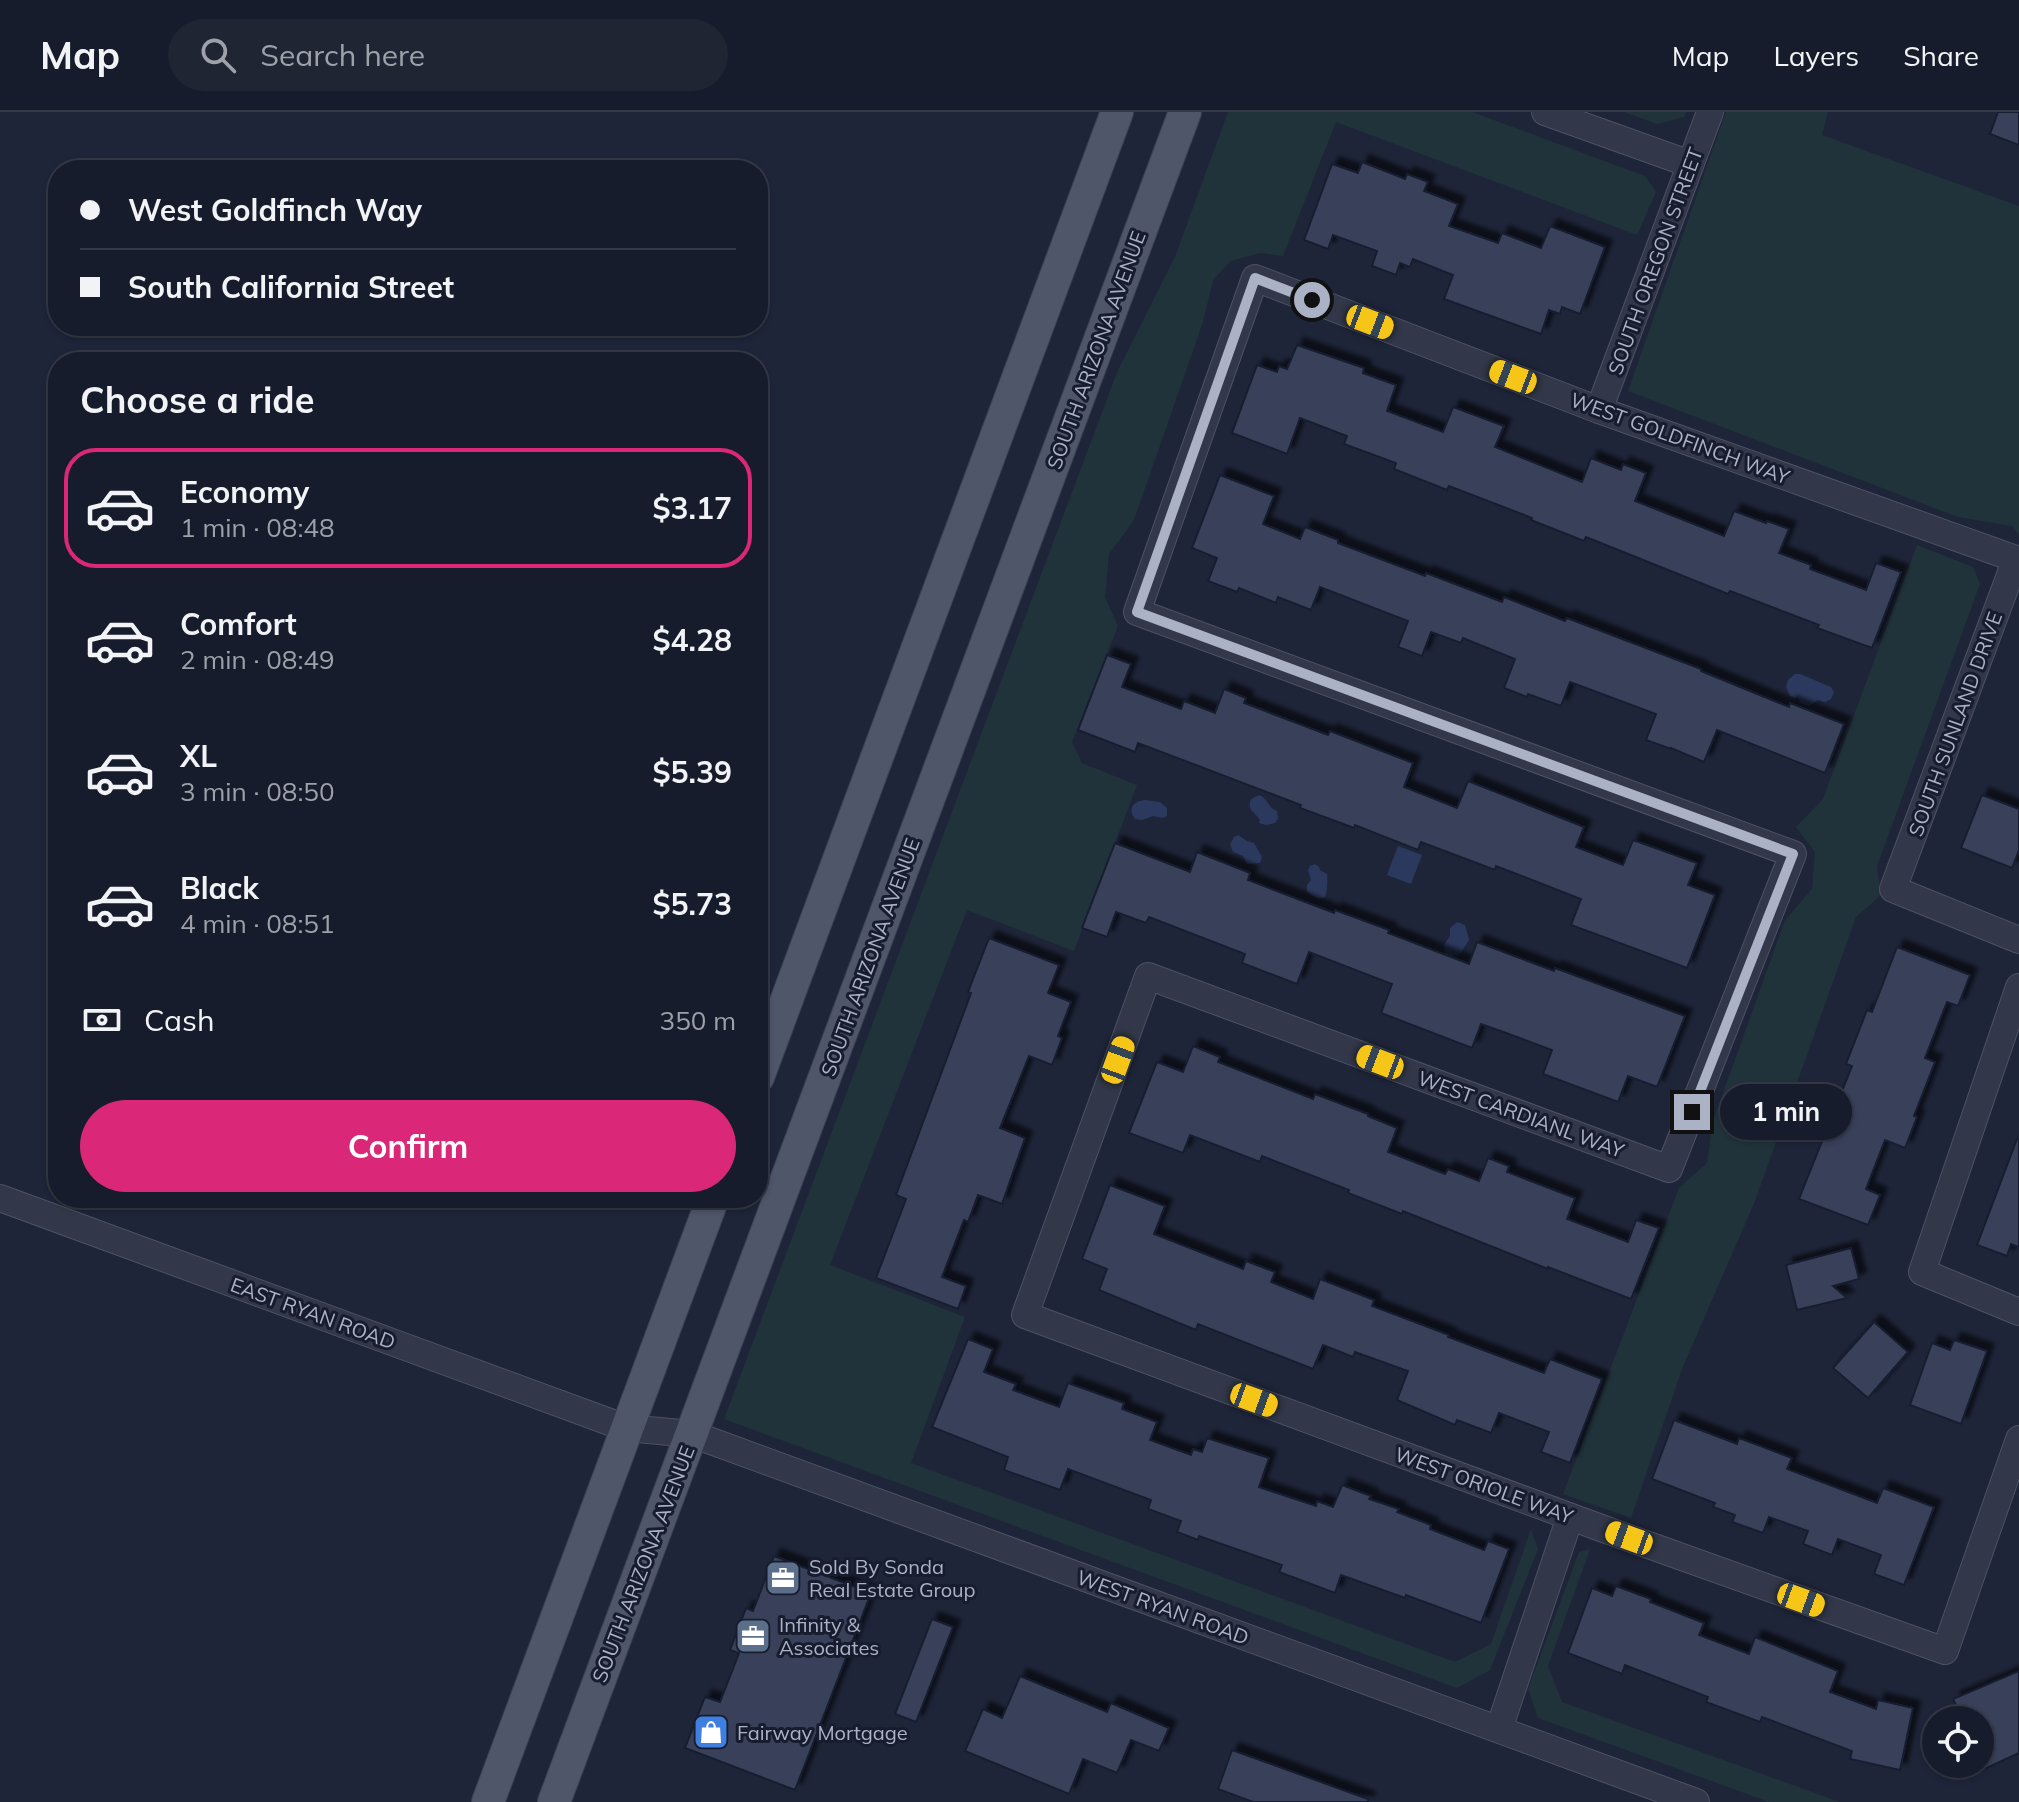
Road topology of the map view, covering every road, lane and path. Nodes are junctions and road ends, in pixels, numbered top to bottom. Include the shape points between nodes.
1 (1117, 112) edge
2 (1185, 112) edge
3 (1545, 112) edge
4 (1710, 112) edge
5 (1690, 164) junction
6 (1599, 410) junction
7 (2016, 559) joint
8 (2019, 940) edge
9 (2019, 987) edge
10 (768, 1050) edge
11 (1669, 1169) joint
12 (0, 1198) edge
13 (709, 1208) edge
14 (2019, 1312) edge
15 (1025, 1315) joint
16 (626, 1428) junction
17 (692, 1434) junction
18 (2019, 1439) edge
19 (1570, 1517) junction
20 (1499, 1729) junction
21 (488, 1802) edge
22 (554, 1802) edge
23 (1696, 1802) edge

1 - 10 main road
2 - 17 main road, SOUTH ARIZONA AVENUE
3 - 5 street
4 - 5 street, SOUTH OREGON STREET
5 - 6 street, SOUTH OREGON STREET
6 - 7 street, WEST GOLDFINCH WAY
6 - 11 street, WEST GOLDFINCH WAY via 1255,278 1137,612 1793,854
7 - 8 street, SOUTH SUNLAND DRIVE via 1893,889
9 - 14 street via 1922,1272
11 - 15 street, WEST CARDIANL WAY via 1148,976
12 - 16 street, EAST RYAN ROAD
13 - 16 main road
15 - 19 street, WEST ORIOLE WAY
16 - 17 street, WEST RYAN ROAD
16 - 21 main road
17 - 20 street, WEST RYAN ROAD
17 - 22 main road, SOUTH ARIZONA AVENUE
18 - 19 street, WEST ORIOLE WAY via 1945,1651
19 - 20 street
20 - 23 street, WEST RYAN ROAD

